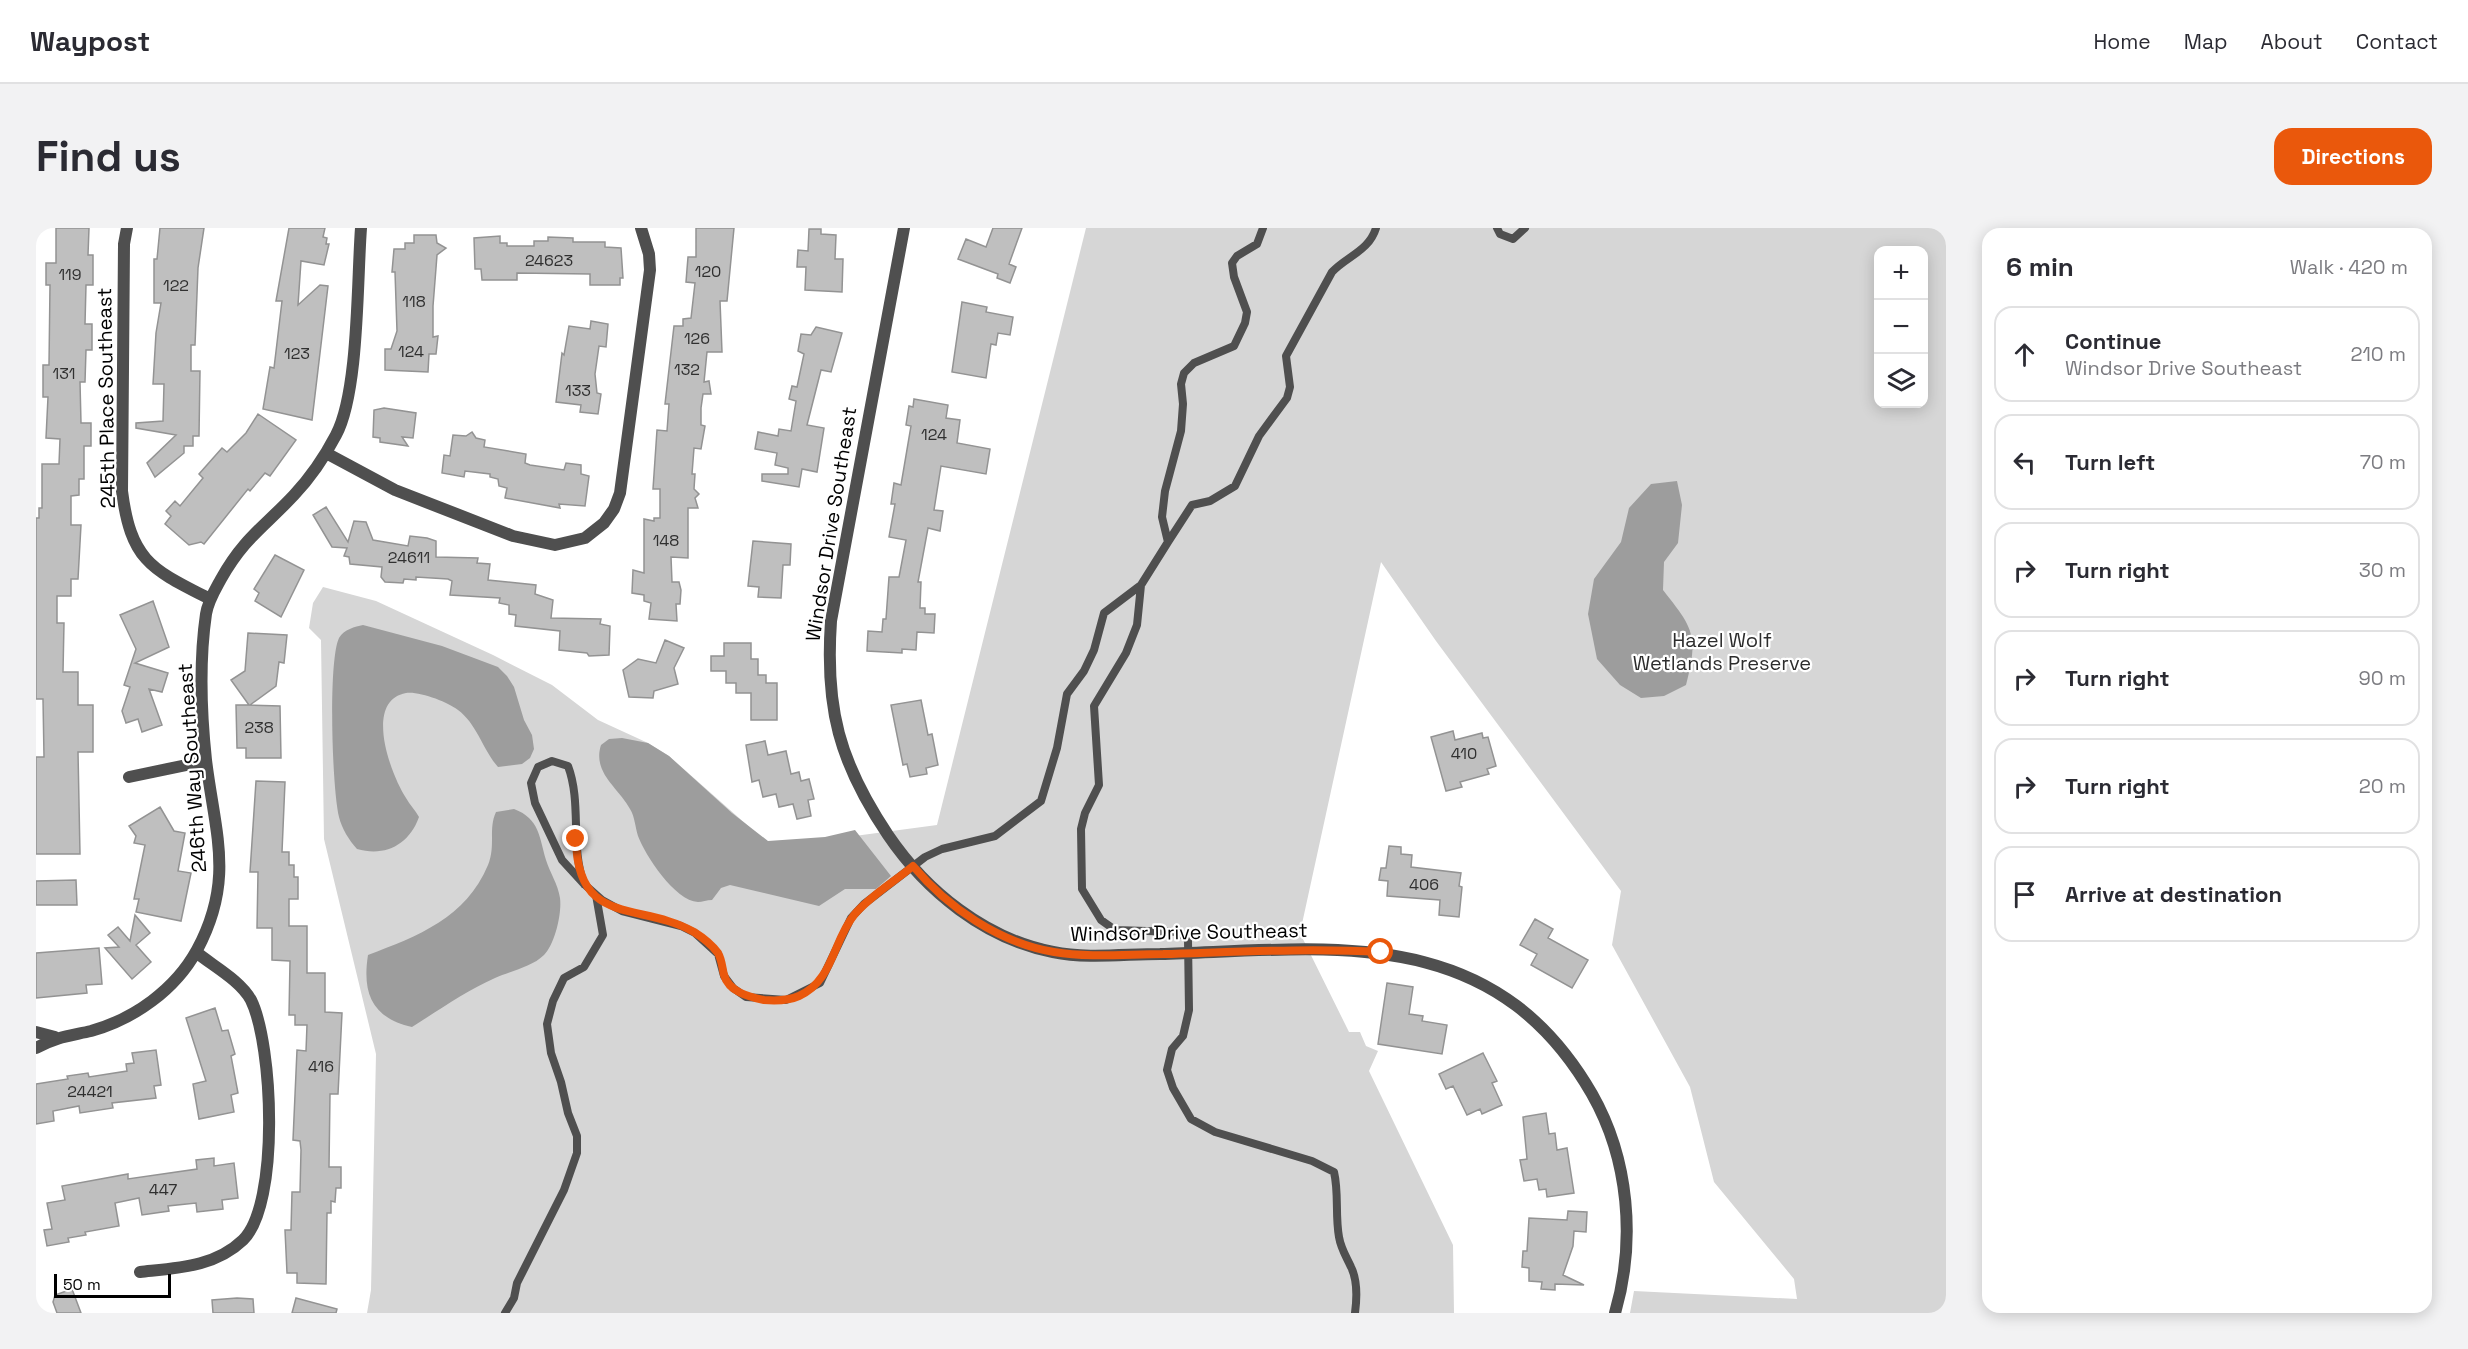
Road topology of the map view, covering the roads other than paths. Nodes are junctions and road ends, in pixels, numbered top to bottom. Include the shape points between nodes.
1 (127, 228) edge
2 (361, 228) edge
3 (641, 228) edge
4 (904, 228) edge
5 (1263, 228) edge
6 (1376, 228) edge
7 (1497, 228) edge
8 (1525, 228) edge
9 (326, 453) junction
10 (1168, 542) junction
11 (1141, 585) junction
12 (210, 599) junction
13 (206, 761) junction
14 (129, 777) dead end
15 (913, 866) junction
16 (584, 884) junction
17 (596, 894) junction
18 (196, 952) junction
19 (1188, 953) junction
20 (36, 1032) edge
21 (55, 1037) junction
22 (36, 1048) edge
23 (140, 1272) dead end
24 (505, 1313) edge
25 (1355, 1313) edge
26 (1615, 1313) edge

1 - 12 street, 245th Place Southeast via 122,479 125,514 131,535 148,562
2 - 9 street, 246th Way Southeast via 351,379 338,432
3 - 9 street via 650,270 624,476 614,509 585,538 555,545 513,536 395,490
4 - 15 street, Windsor Drive Southeast via 837,582 828,663 831,705 863,798
5 - 10 lane via 1257,244 1232,263 1247,312 1238,340 1234,346 1194,363 1184,373 1181,431 1162,517
6 - 10 lane via 1369,244 1332,272 1293,340 1286,356 1290,387 1287,398 1259,436 1235,486 1210,501 1192,505
7 - 8 lane via 1500,234 1513,239
9 - 12 street, 246th Way Southeast via 295,495 245,541
10 - 11 lane
11 - 15 lane via 1104,612 1094,650 1067,694 1057,748 1041,801 995,836 942,849
11 - 19 lane via 1137,625 1126,653 1094,706 1098,785 1081,829 1082,889 1101,920 1115,930 1179,932 1188,940
12 - 13 street, 246th Way Southeast via 201,678
13 - 14 street
13 - 18 street, 246th Way Southeast via 221,854 215,908
15 - 17 lane via 851,918 820,983 786,1000 746,997 724,976 718,954 695,933 622,911
15 - 19 street, Windsor Drive Southeast via 961,911 1007,938 1054,952
16 - 16 lane via 562,860 535,802 531,783 538,767 552,760 568,766 573,781 577,865
16 - 17 lane
17 - 24 lane via 603,935 584,967 564,978 547,1024 550,1053 577,1136 578,1153
18 - 21 street, 246th Way Southeast via 176,980 134,1013 90,1031
18 - 23 street via 249,997 260,1020 268,1065 265,1187 258,1217 244,1239 229,1251 193,1266
19 - 25 lane via 1189,1010 1183,1036 1172,1049 1167,1070 1173,1088 1191,1119 1215,1132 1312,1161 1334,1172 1339,1237 1357,1293
19 - 26 street, Windsor Drive Southeast via 1335,949 1381,952 1461,974 1511,1001 1545,1030 1579,1072 1604,1114 1621,1166 1627,1216 1626,1255
20 - 21 street
21 - 22 street

